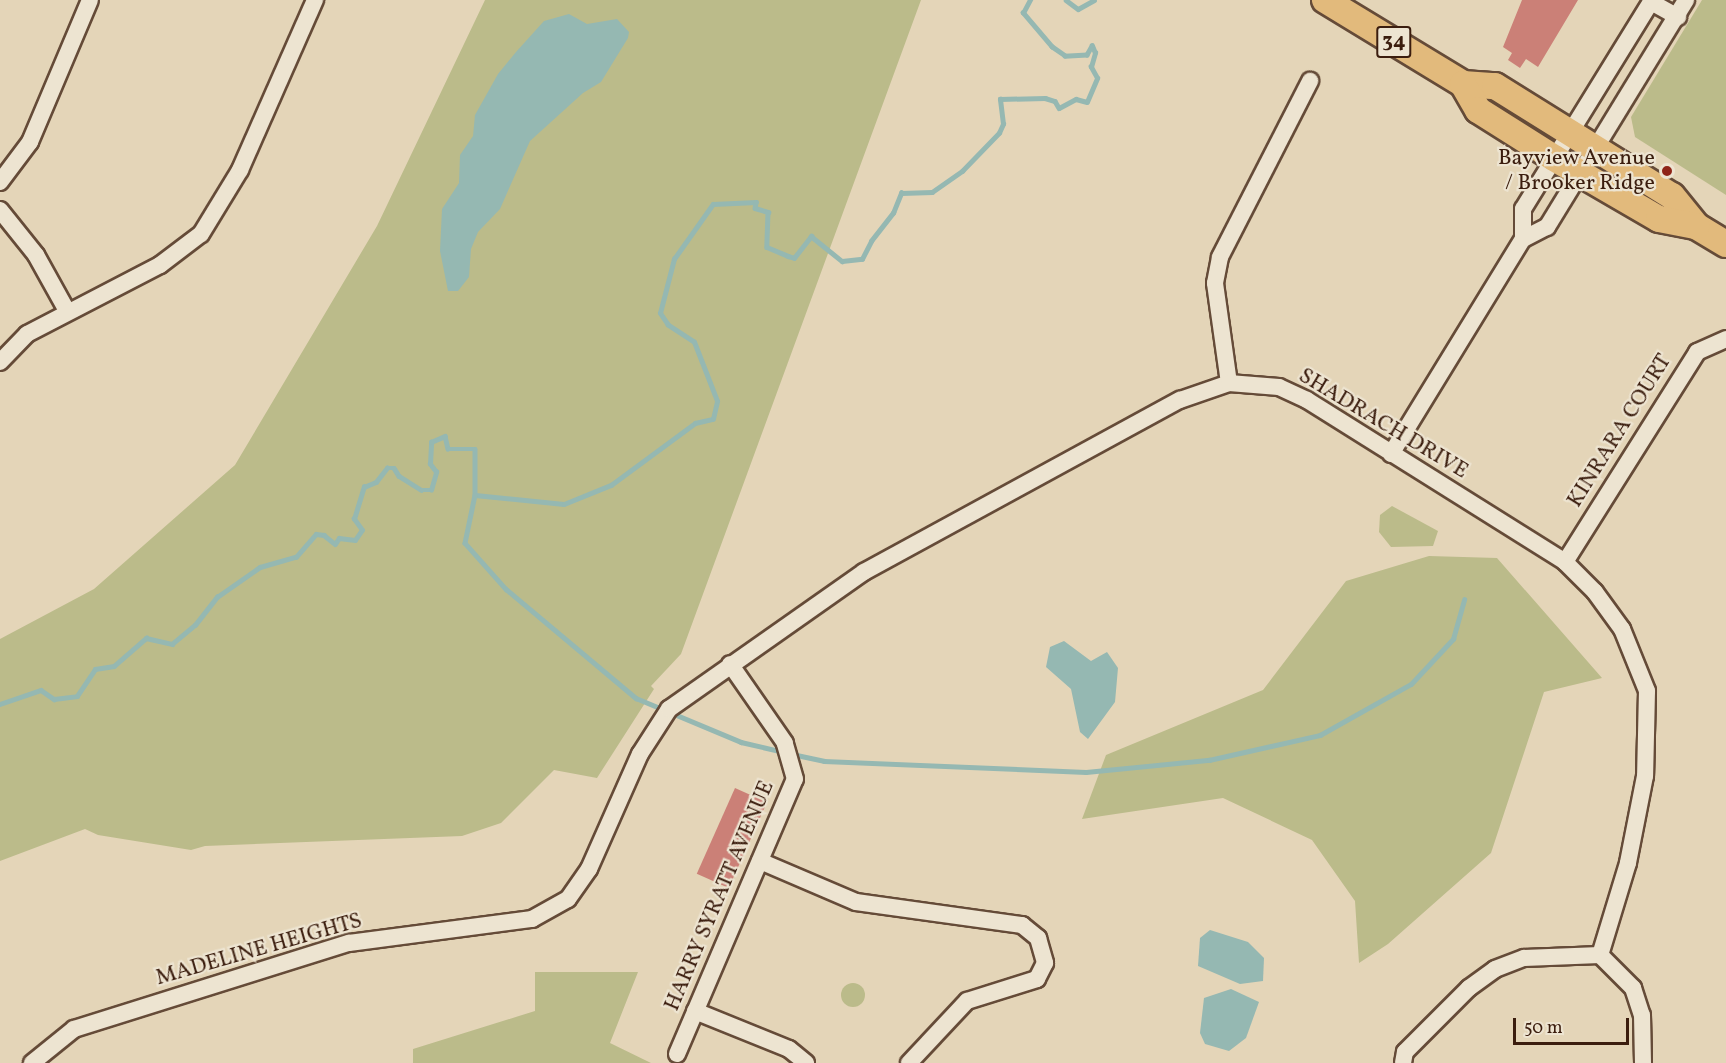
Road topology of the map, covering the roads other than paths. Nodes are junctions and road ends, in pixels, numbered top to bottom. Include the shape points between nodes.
1 (90, 0) edge
2 (315, 0) edge
3 (1325, 0) edge
4 (1686, 0) edge
5 (1651, 1) edge
6 (1677, 17) junction
7 (1310, 81) dead end
8 (1463, 84) junction
9 (1571, 133) junction
10 (1596, 148) junction
11 (1554, 158) junction
12 (1580, 173) junction
13 (0, 183) edge
14 (0, 210) edge
15 (1696, 226) junction
16 (1523, 239) junction
17 (1726, 244) edge
18 (67, 311) junction
19 (1726, 339) edge
20 (0, 362) edge
21 (1229, 383) junction
22 (1391, 454) junction
23 (1565, 562) junction
24 (795, 619) joint
25 (730, 664) junction
26 (760, 861) junction
27 (1600, 956) junction
28 (695, 1011) junction
29 (676, 1054) dead end
30 (32, 1063) edge
31 (806, 1063) edge
32 (909, 1063) edge
33 (1403, 1063) edge
34 (1643, 1063) edge

1 - 13 street via 30,142
2 - 18 street via 240,170 201,234 160,265
3 - 8 main road, 34
4 - 6 street
5 - 6 street
5 - 9 street
6 - 10 street
7 - 21 street via 1220,256 1215,283
8 - 9 main road, 34 via 1495,86
8 - 11 main road, 34 via 1478,110
9 - 10 main road, 34
9 - 11 street
10 - 12 street
10 - 15 main road, 34 via 1672,196
11 - 12 main road, 34
11 - 16 street via 1523,208
12 - 15 main road, 34 via 1659,219
12 - 16 street via 1547,227
14 - 18 street via 36,255
15 - 17 main road, 34
16 - 22 street
18 - 20 street via 27,333
19 - 23 street, KINRARA COURT via 1697,352
21 - 22 street, SHADRACH DRIVE via 1279,387 1307,400
21 - 24 street, SHADRACH DRIVE via 1180,400 864,572
22 - 23 street, SHADRACH DRIVE
23 - 27 street, SHADRACH DRIVE via 1622,629 1647,692 1644,776 1628,863
24 - 25 street, MADELINE HEIGHTS
25 - 26 street, HARRY SYRATT AVENUE via 785,743 795,779
25 - 30 street, MADELINE HEIGHTS via 669,709 640,754 590,869 568,900 532,919 350,943 74,1029
26 - 28 street, HARRY SYRATT AVENUE
26 - 32 street via 856,902 1022,925 1038,938 1045,963 1037,979 967,1001
27 - 33 street via 1524,958 1495,969 1468,988 1405,1052
27 - 34 street via 1633,988 1642,1015
28 - 29 street, HARRY SYRATT AVENUE
28 - 31 street via 789,1049

